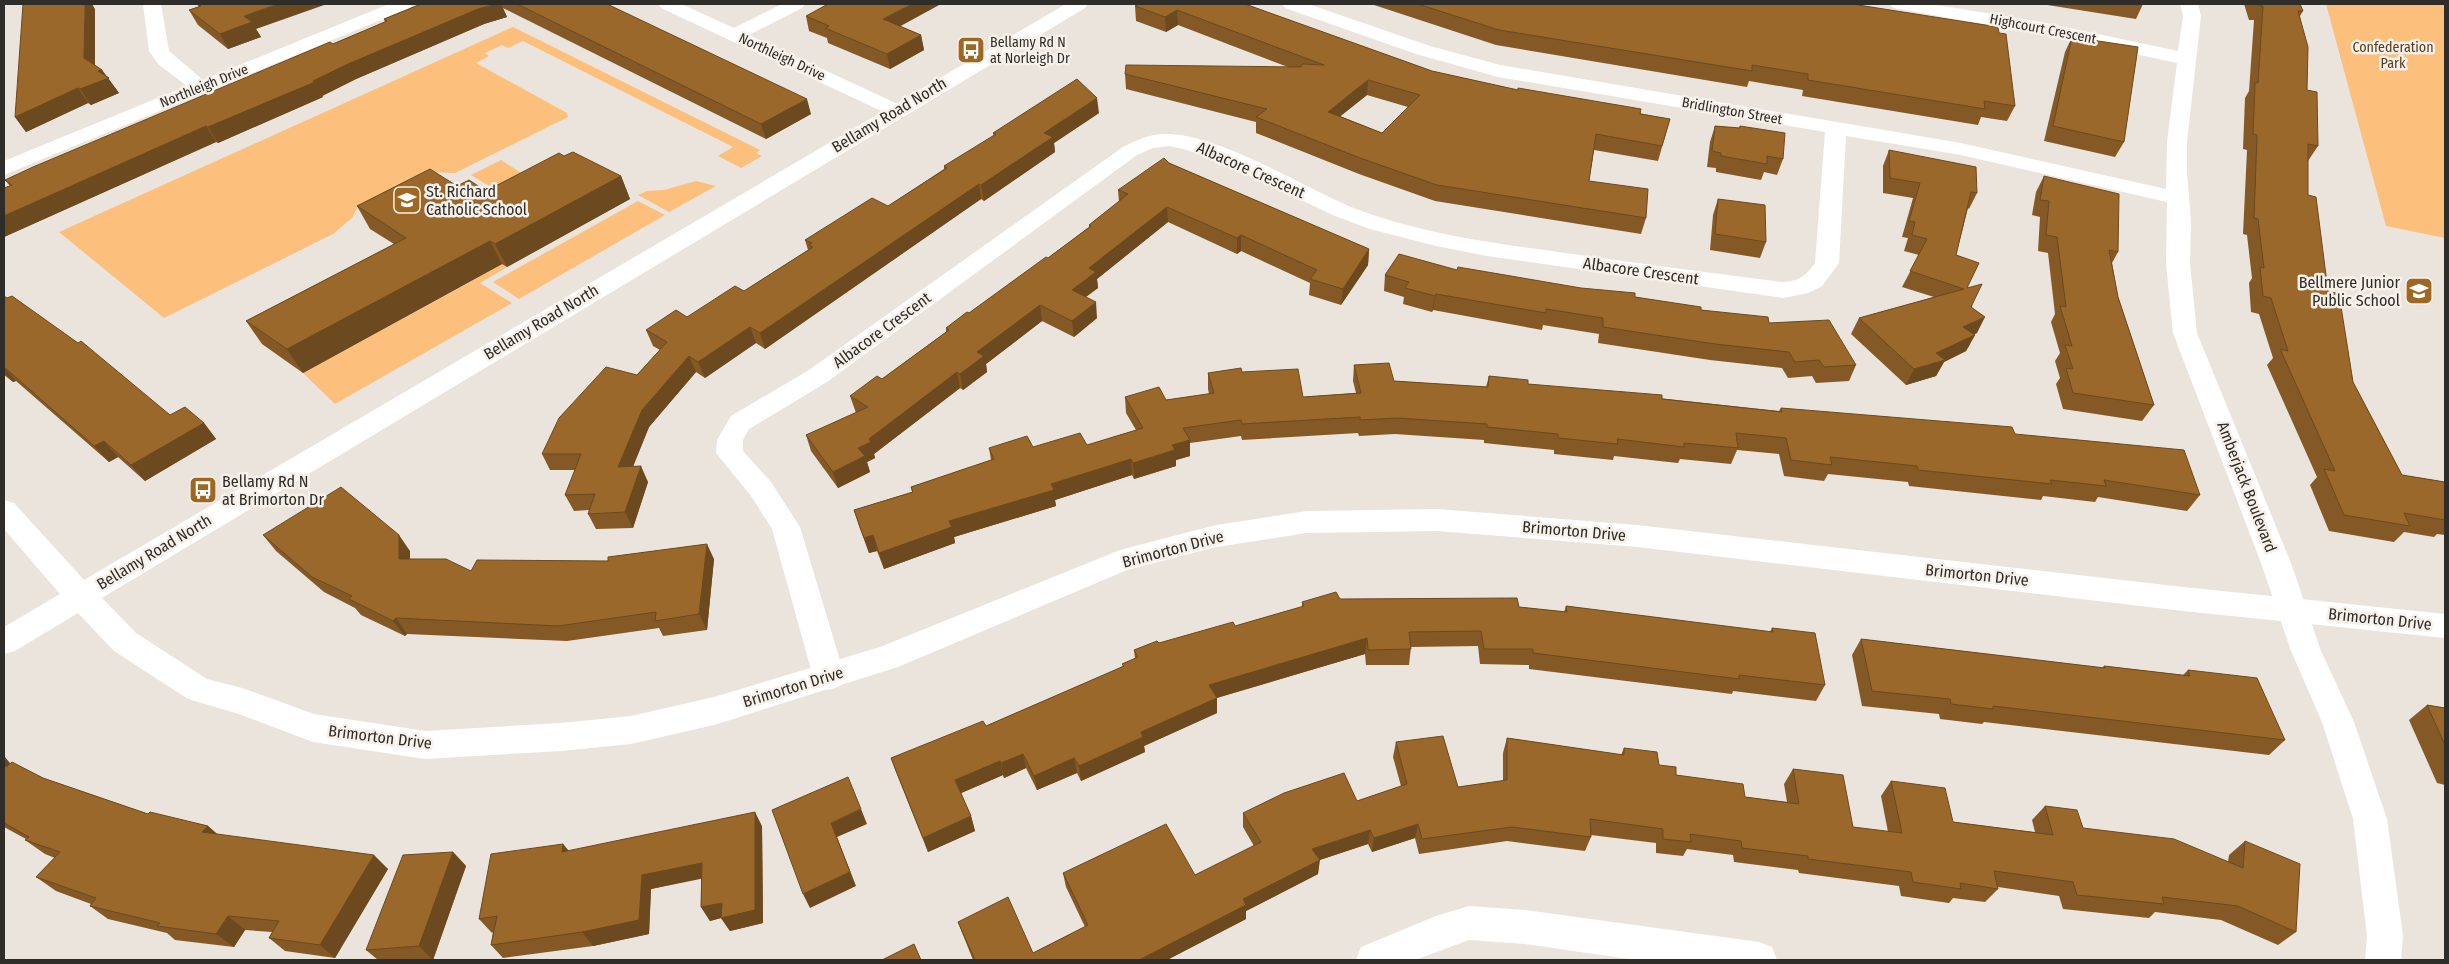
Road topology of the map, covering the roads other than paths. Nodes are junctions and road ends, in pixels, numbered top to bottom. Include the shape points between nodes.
1 (152, 4) edge
2 (404, 4) edge
3 (667, 4) edge
4 (796, 4) edge
5 (1079, 4) edge
6 (1291, 4) edge
7 (1899, 4) edge
8 (2189, 4) edge
9 (734, 35) junction
10 (2187, 59) junction
11 (200, 87) junction
12 (897, 111) junction
13 (1836, 129) junction
14 (4, 169) edge
15 (2178, 198) junction
16 (4, 510) edge
17 (81, 596) junction
18 (2292, 611) junction
19 (2445, 626) edge
20 (4, 642) edge
21 (829, 677) junction
22 (1374, 960) edge
23 (1759, 960) edge
24 (2383, 960) edge

1 - 11 street via 160,52 165,60
2 - 11 street, Northleigh Drive
3 - 9 street, Northleigh Drive
4 - 9 street
5 - 12 street, Bellamy Road North
6 - 13 street, Bridlington Street via 1423,50 1498,71
7 - 10 street, Highcourt Crescent via 2032,26
8 - 10 street, Amberjack Boulevard via 2192,16
9 - 12 street, Northleigh Drive
10 - 15 street, Amberjack Boulevard via 2177,142
11 - 14 street, Northleigh Drive
12 - 17 street, Bellamy Road North
13 - 15 street, Bridlington Street via 1978,153
13 - 21 street, Albacore Crescent via 1828,263 1814,281 1800,288 1783,290 1436,239 1343,212 1188,142 1148,142 1130,151 818,376 740,423 730,440 729,453 761,489 786,527
15 - 18 street, Amberjack Boulevard via 2178,263 2186,333
16 - 17 street, Brimorton Drive
17 - 20 street, Bellamy Road North
17 - 21 street, Brimorton Drive via 125,642 199,690 242,701 313,728 425,745 631,730 714,711
18 - 19 street, Brimorton Drive
18 - 21 street, Brimorton Drive via 1637,536 1438,520 1342,520 1265,527 1216,536 1120,561 887,658
18 - 24 street, Amberjack Boulevard via 2312,666 2338,722 2370,819 2385,936
22 - 23 street via 1436,933 1470,923 1525,927

